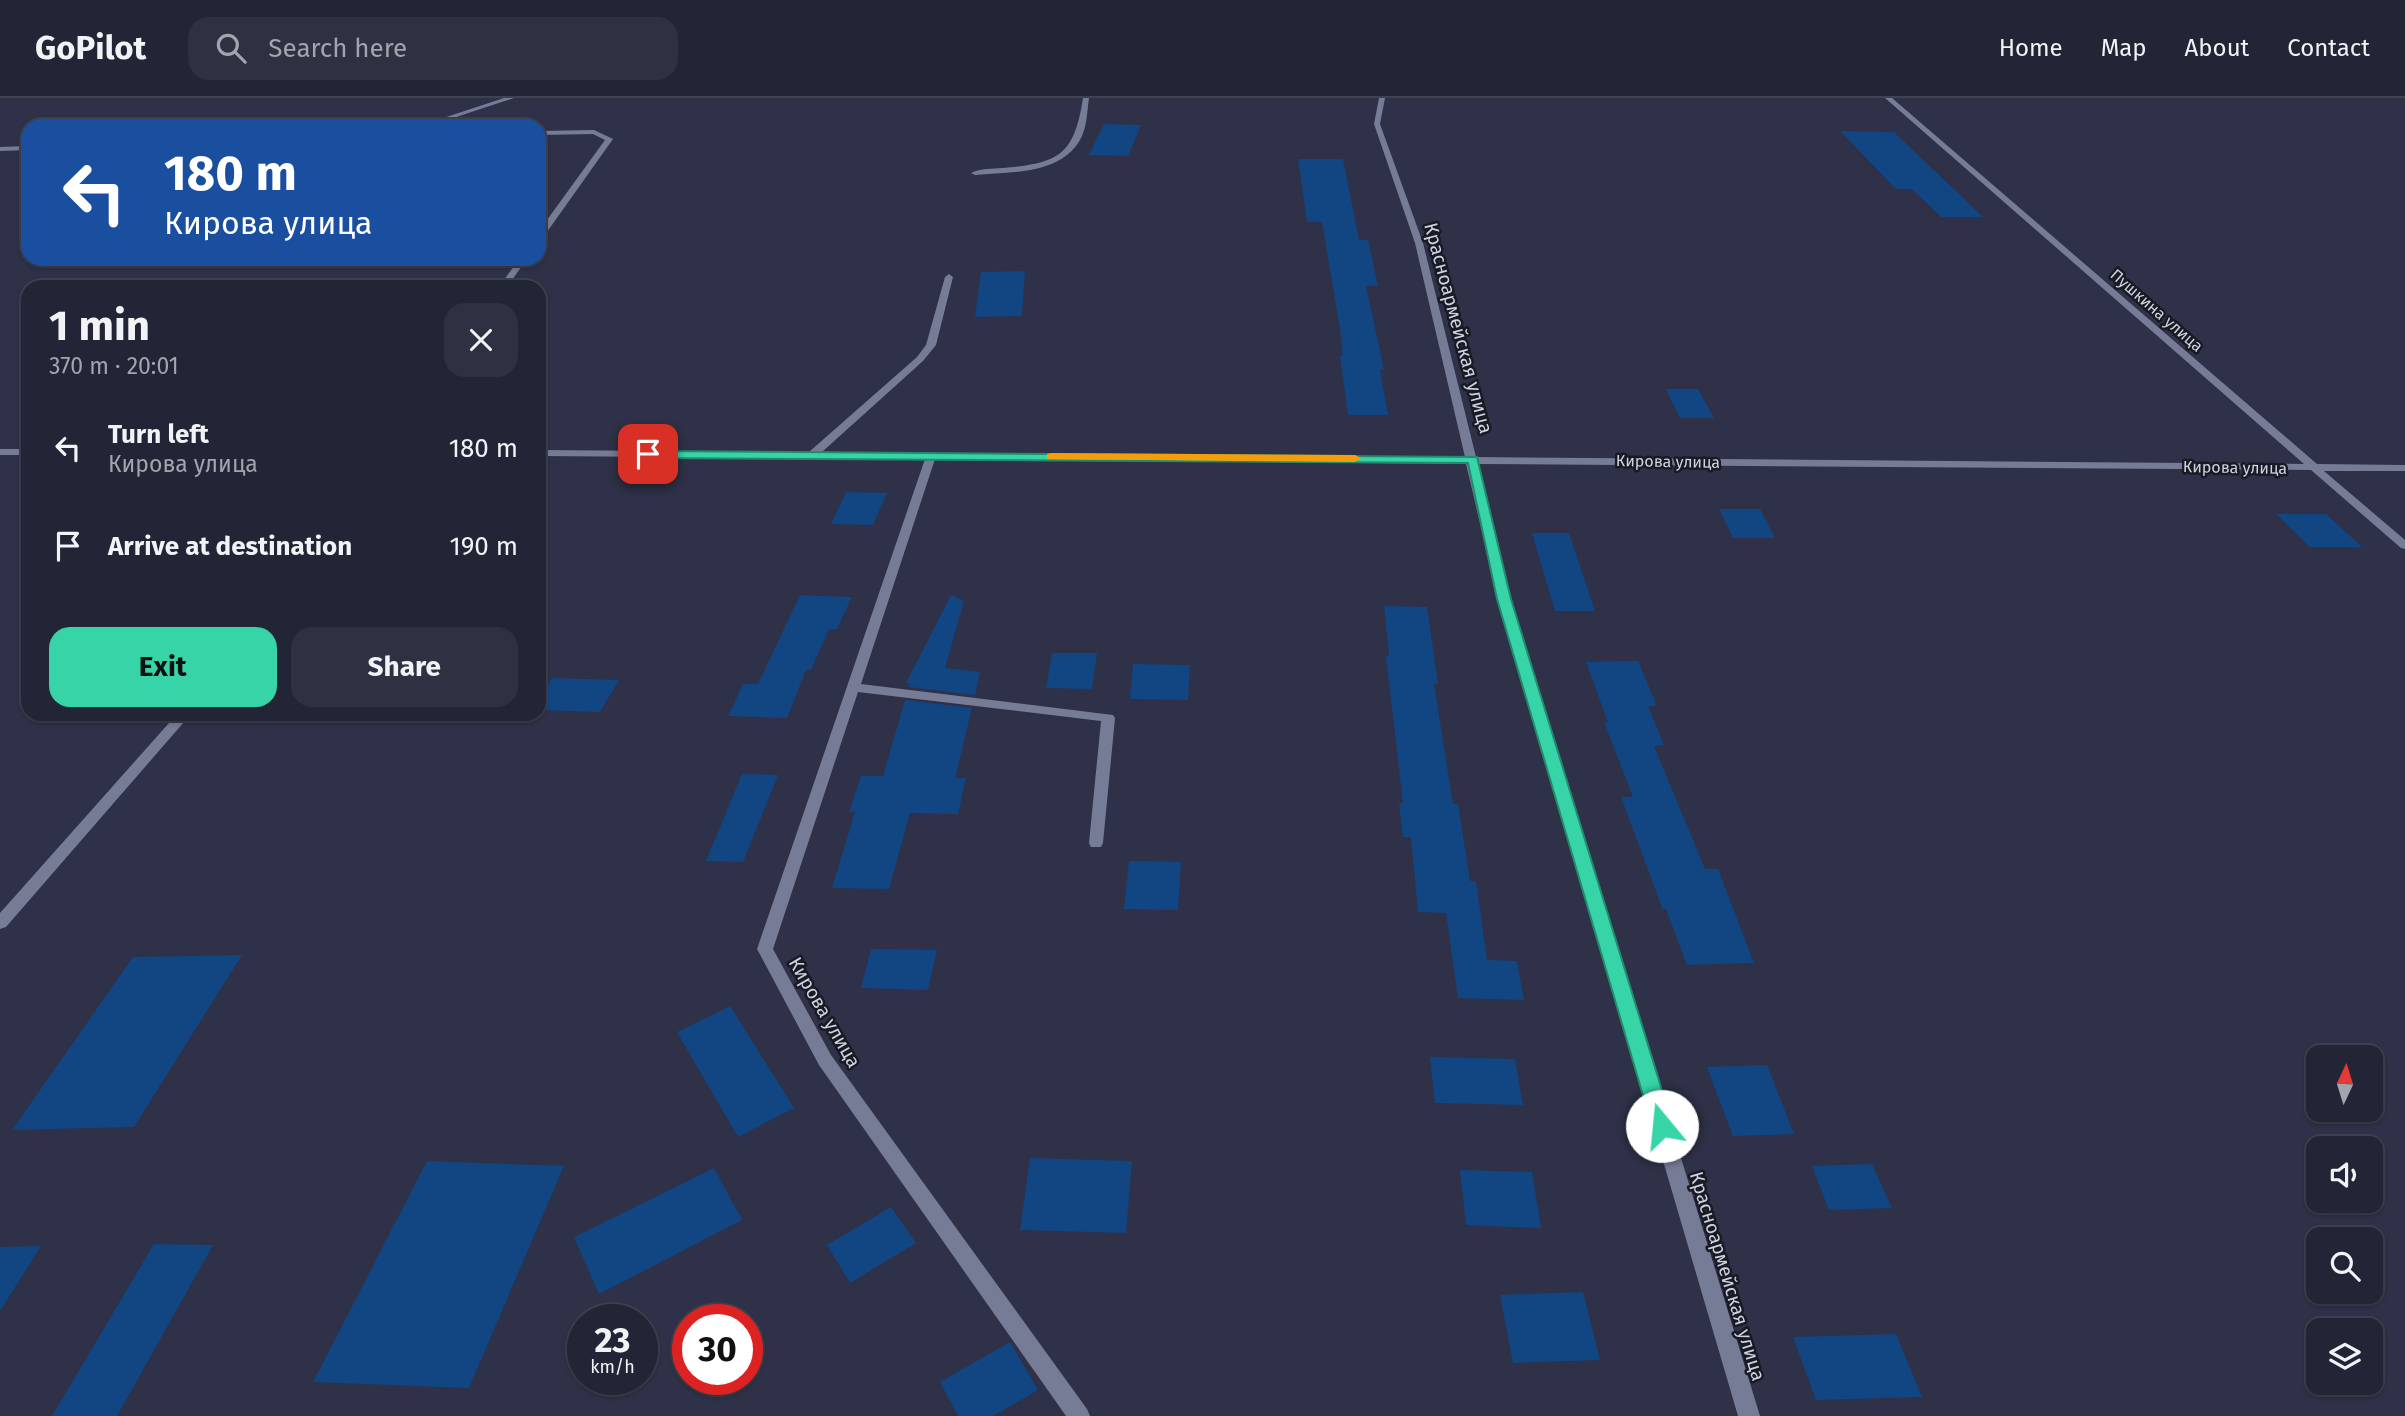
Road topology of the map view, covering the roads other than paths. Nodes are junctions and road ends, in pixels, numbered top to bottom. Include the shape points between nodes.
1 (511, 98) edge
2 (1086, 98) edge
3 (1382, 98) edge
4 (1888, 98) edge
5 (444, 119) edge
6 (546, 133) edge
7 (21, 148) edge
8 (0, 149) edge
9 (975, 173) dead end
10 (546, 227) edge
11 (949, 277) dead end
12 (0, 452) edge
13 (21, 452) edge
14 (546, 453) edge
15 (812, 455) junction
16 (931, 456) junction
17 (1473, 459) junction
18 (2315, 468) junction
19 (2405, 468) edge
20 (2405, 546) edge
21 (853, 687) junction
22 (178, 721) edge
23 (1096, 844) dead end
24 (0, 923) edge
25 (1079, 1416) edge
26 (1749, 1416) edge

1 - 5 street
2 - 9 street via 1076,141 1060,157 1044,164
3 - 17 street, Красноармейская улица via 1377,124 1419,243
4 - 18 street, Пушкина улица
6 - 10 street via 594,132 609,139
7 - 8 street
11 - 15 street via 931,345
12 - 13 street
14 - 15 street, Кирова улица
15 - 16 street, Кирова улица
16 - 17 street, Кирова улица
16 - 21 street, Кирова улица
17 - 18 street, Кирова улица
17 - 26 street, Красноармейская улица via 1504,599
18 - 19 street, Кирова улица
18 - 20 street, Пушкина улица
21 - 23 street via 1108,718
21 - 25 street, Кирова улица via 765,948 825,1059
22 - 24 street

